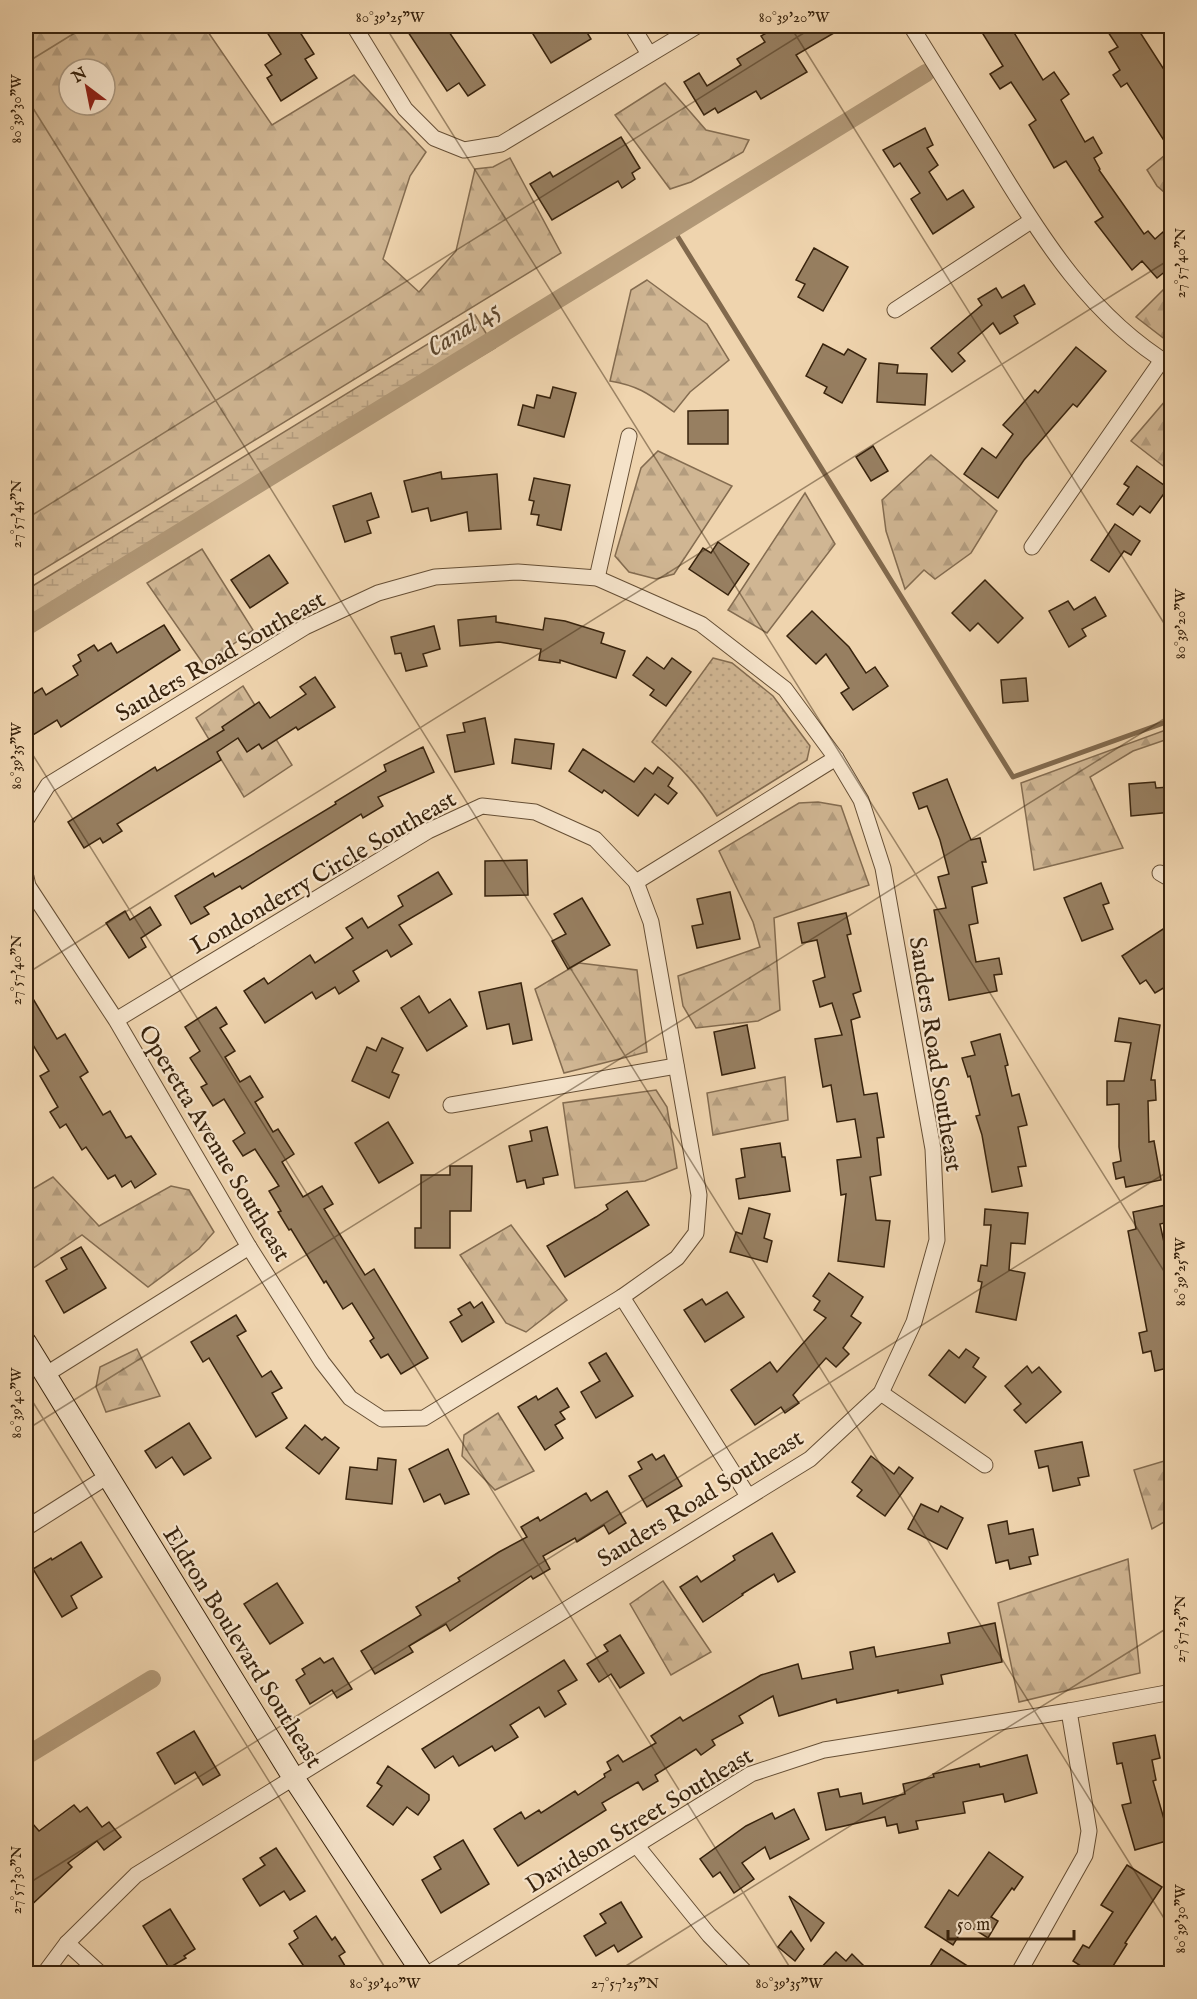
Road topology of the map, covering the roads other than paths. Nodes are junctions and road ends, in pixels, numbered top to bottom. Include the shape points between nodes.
1 (354, 26) edge
2 (632, 26) edge
3 (697, 26) edge
4 (911, 26) edge
5 (650, 54) junction
6 (1032, 221) junction
7 (895, 310) dead end
8 (1167, 363) edge
9 (629, 436) dead end
10 (1032, 547) dead end
11 (597, 578) junction
12 (836, 758) junction
13 (26, 820) edge
14 (26, 877) edge
15 (636, 882) junction
16 (116, 1020) junction
17 (676, 1066) junction
18 (451, 1105) dead end
19 (249, 1247) junction
20 (622, 1297) junction
21 (26, 1343) edge
22 (45, 1375) junction
23 (881, 1393) junction
24 (382, 1419) joint
25 (985, 1465) dead end
26 (108, 1476) junction
27 (748, 1496) junction
28 (26, 1528) edge
29 (1172, 1692) edge
30 (1069, 1711) junction
31 (293, 1777) junction
32 (637, 1846) junction
33 (67, 1944) junction
34 (44, 1974) edge
35 (101, 1974) edge
36 (426, 1974) edge
37 (747, 1974) edge
38 (1018, 1974) edge

1 - 5 street via 405,109 434,138 464,150 501,144
2 - 5 street
3 - 5 street
4 - 6 street
6 - 7 street
6 - 8 street via 1094,303
8 - 10 street
9 - 11 street
11 - 12 street, Sauders Road Southeast via 701,624 785,689
11 - 13 street, Sauders Road Southeast via 519,573 435,577 378,593 305,627 48,785
12 - 15 street
12 - 23 street, Sauders Road Southeast via 861,800 882,868 933,1149 937,1240 914,1322
14 - 16 street, Operetta Avenue Southeast via 28,886
15 - 16 street, Londonderry Circle Southeast via 595,839 535,812 482,806 428,831
15 - 17 street, Londonderry Circle Southeast via 651,922
16 - 19 street, Operetta Avenue Southeast
17 - 18 street
17 - 20 street, Londonderry Circle Southeast via 699,1195 696,1233 677,1258
19 - 22 street
19 - 24 street, Operetta Avenue Southeast via 322,1362 350,1398
20 - 24 street, Londonderry Circle Southeast via 424,1418
20 - 27 street
21 - 22 street, Eldron Boulevard Southeast
22 - 26 street, Eldron Boulevard Southeast
23 - 25 street
23 - 27 street, Sauders Road Southeast via 810,1459
26 - 28 street
26 - 31 street, Eldron Boulevard Southeast
27 - 31 street, Sauders Road Southeast
29 - 30 street, Davidson Street Southeast
30 - 32 street, Davidson Street Southeast via 824,1750 751,1774
30 - 38 street via 1089,1831 1086,1856
31 - 33 street, Sauders Road Southeast via 136,1875
31 - 36 street, Eldron Boulevard Southeast
32 - 36 street, Davidson Street Southeast
32 - 37 street via 709,1935
33 - 34 street, Sauders Road Southeast
33 - 35 street

